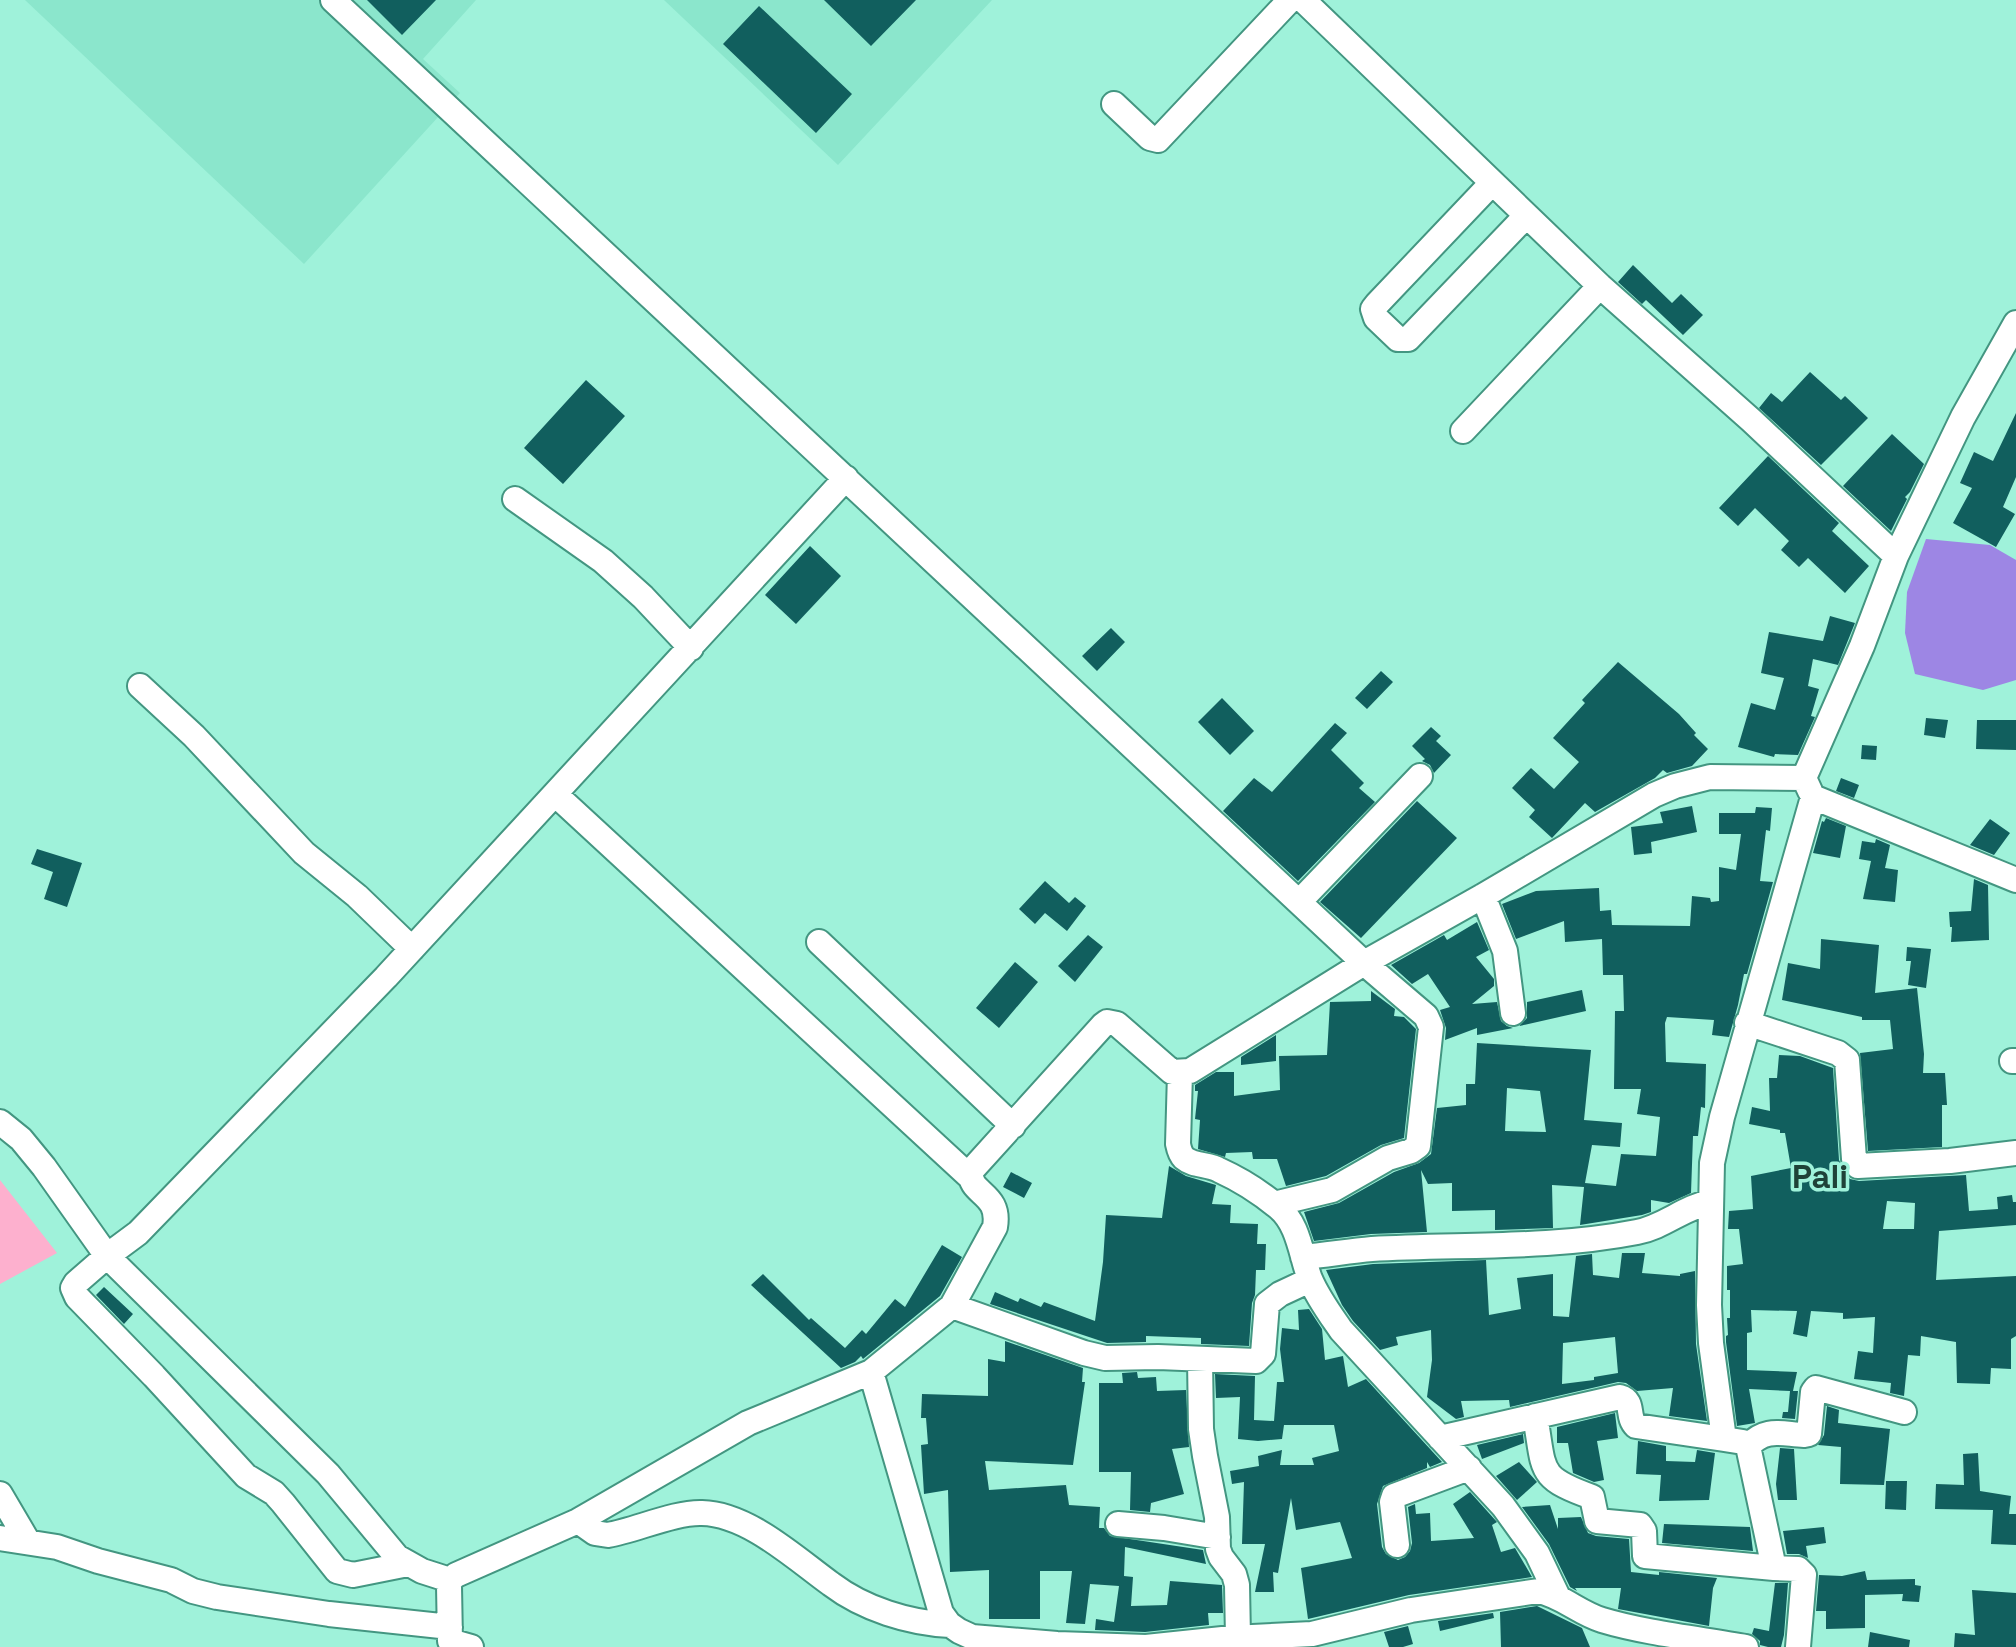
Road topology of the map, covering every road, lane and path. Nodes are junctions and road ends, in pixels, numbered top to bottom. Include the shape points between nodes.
1 (333, 0) edge
2 (1290, 0) edge
3 (1303, 0) edge
4 (1114, 104) dead end
5 (1492, 183) junction
6 (1526, 216) junction
7 (1600, 286) junction
8 (2016, 323) edge
9 (1463, 431) dead end
10 (846, 478) junction
11 (514, 499) dead end
12 (1896, 556) junction
13 (691, 648) junction
14 (140, 686) dead end
15 (1420, 776) dead end
16 (1808, 788) junction
17 (556, 795) junction
18 (2016, 880) edge
19 (1483, 896) junction
20 (1299, 902) junction
21 (819, 942) dead end
22 (412, 949) junction
23 (1364, 963) junction
24 (1513, 1013) dead end
25 (1748, 1023) junction
26 (1180, 1073) junction
27 (0, 1122) edge
28 (1013, 1126) junction
29 (2016, 1153) edge
30 (970, 1177) junction
31 (1710, 1202) junction
32 (1274, 1204) junction
33 (107, 1255) junction
34 (1307, 1268) junction
35 (953, 1306) junction
36 (1200, 1359) junction
37 (871, 1372) junction
38 (1904, 1412) dead end
39 (1535, 1416) junction
40 (1440, 1438) junction
41 (1724, 1439) junction
42 (1748, 1446) junction
43 (1469, 1468) junction
44 (0, 1494) edge
45 (578, 1521) junction
46 (1118, 1524) dead end
47 (1218, 1537) junction
48 (0, 1538) edge
49 (27, 1541) junction
50 (1397, 1545) dead end
51 (408, 1564) junction
52 (1774, 1568) junction
53 (1558, 1597) junction
54 (452, 1619) edge
55 (950, 1625) junction
56 (1235, 1641) edge
57 (1746, 1647) edge
58 (1798, 1647) edge

1 - 10 street
2 - 4 street via 1157,140
3 - 5 street
5 - 6 street
5 - 6 street via 1377,304 1373,309 1376,318 1398,339 1408,339
6 - 7 street
7 - 9 street
7 - 12 street
8 - 12 street
10 - 13 street
10 - 20 street
11 - 13 street via 603,561
12 - 16 street
13 - 17 street
14 - 22 street via 304,853
15 - 20 street
16 - 18 street
16 - 19 street via 1710,776 1675,786
16 - 25 street
17 - 22 street
17 - 30 street
19 - 23 street
19 - 24 street via 1504,951
20 - 23 street
21 - 28 street
22 - 33 street via 138,1234
23 - 26 street
23 - 32 street via 1430,1021 1418,1146 1332,1189
25 - 29 street via 1845,1057 1858,1166
25 - 31 street via 1712,1163
26 - 28 street via 1162,1065 1117,1024 1107,1022
26 - 32 street via 1179,1152 1192,1163 1229,1175
27 - 33 street via 44,1167
28 - 30 street
30 - 35 street via 992,1201 997,1216
31 - 34 street via 1651,1228 1625,1234 1475,1247 1370,1249
31 - 41 street via 1711,1343
32 - 34 street via 1288,1217
33 - 51 street via 320,1465 387,1546
33 - 51 street via 76,1283 77,1297 246,1475 274,1493 332,1566 353,1575
34 - 36 street via 1267,1304 1261,1358
34 - 40 street via 1341,1330
35 - 36 street via 1105,1358
35 - 37 street
36 - 47 street via 1201,1429
37 - 45 street via 748,1423
37 - 55 street via 941,1613
38 - 42 street via 1816,1388 1809,1434 1767,1433
39 - 40 street
39 - 41 street via 1619,1397 1627,1400 1636,1426
39 - 52 street via 1549,1477 1592,1497 1597,1521 1640,1525 1645,1556
40 - 43 street
41 - 42 street
42 - 52 street
43 - 50 street via 1394,1496
43 - 53 street via 1537,1553
44 - 49 street
45 - 54 street via 470,1568
45 - 55 street via 594,1533 608,1535 701,1513 727,1518 779,1544 832,1586 868,1605 924,1624
46 - 47 street
47 - 56 street via 1220,1557 1236,1579
48 - 49 street
49 - 54 street via 217,1597 329,1614
51 - 54 street
52 - 58 street via 1798,1569 1804,1575
53 - 56 street via 1538,1591 1411,1611 1312,1634
53 - 57 street via 1594,1618
55 - 56 street via 972,1637 1056,1644 1146,1647

